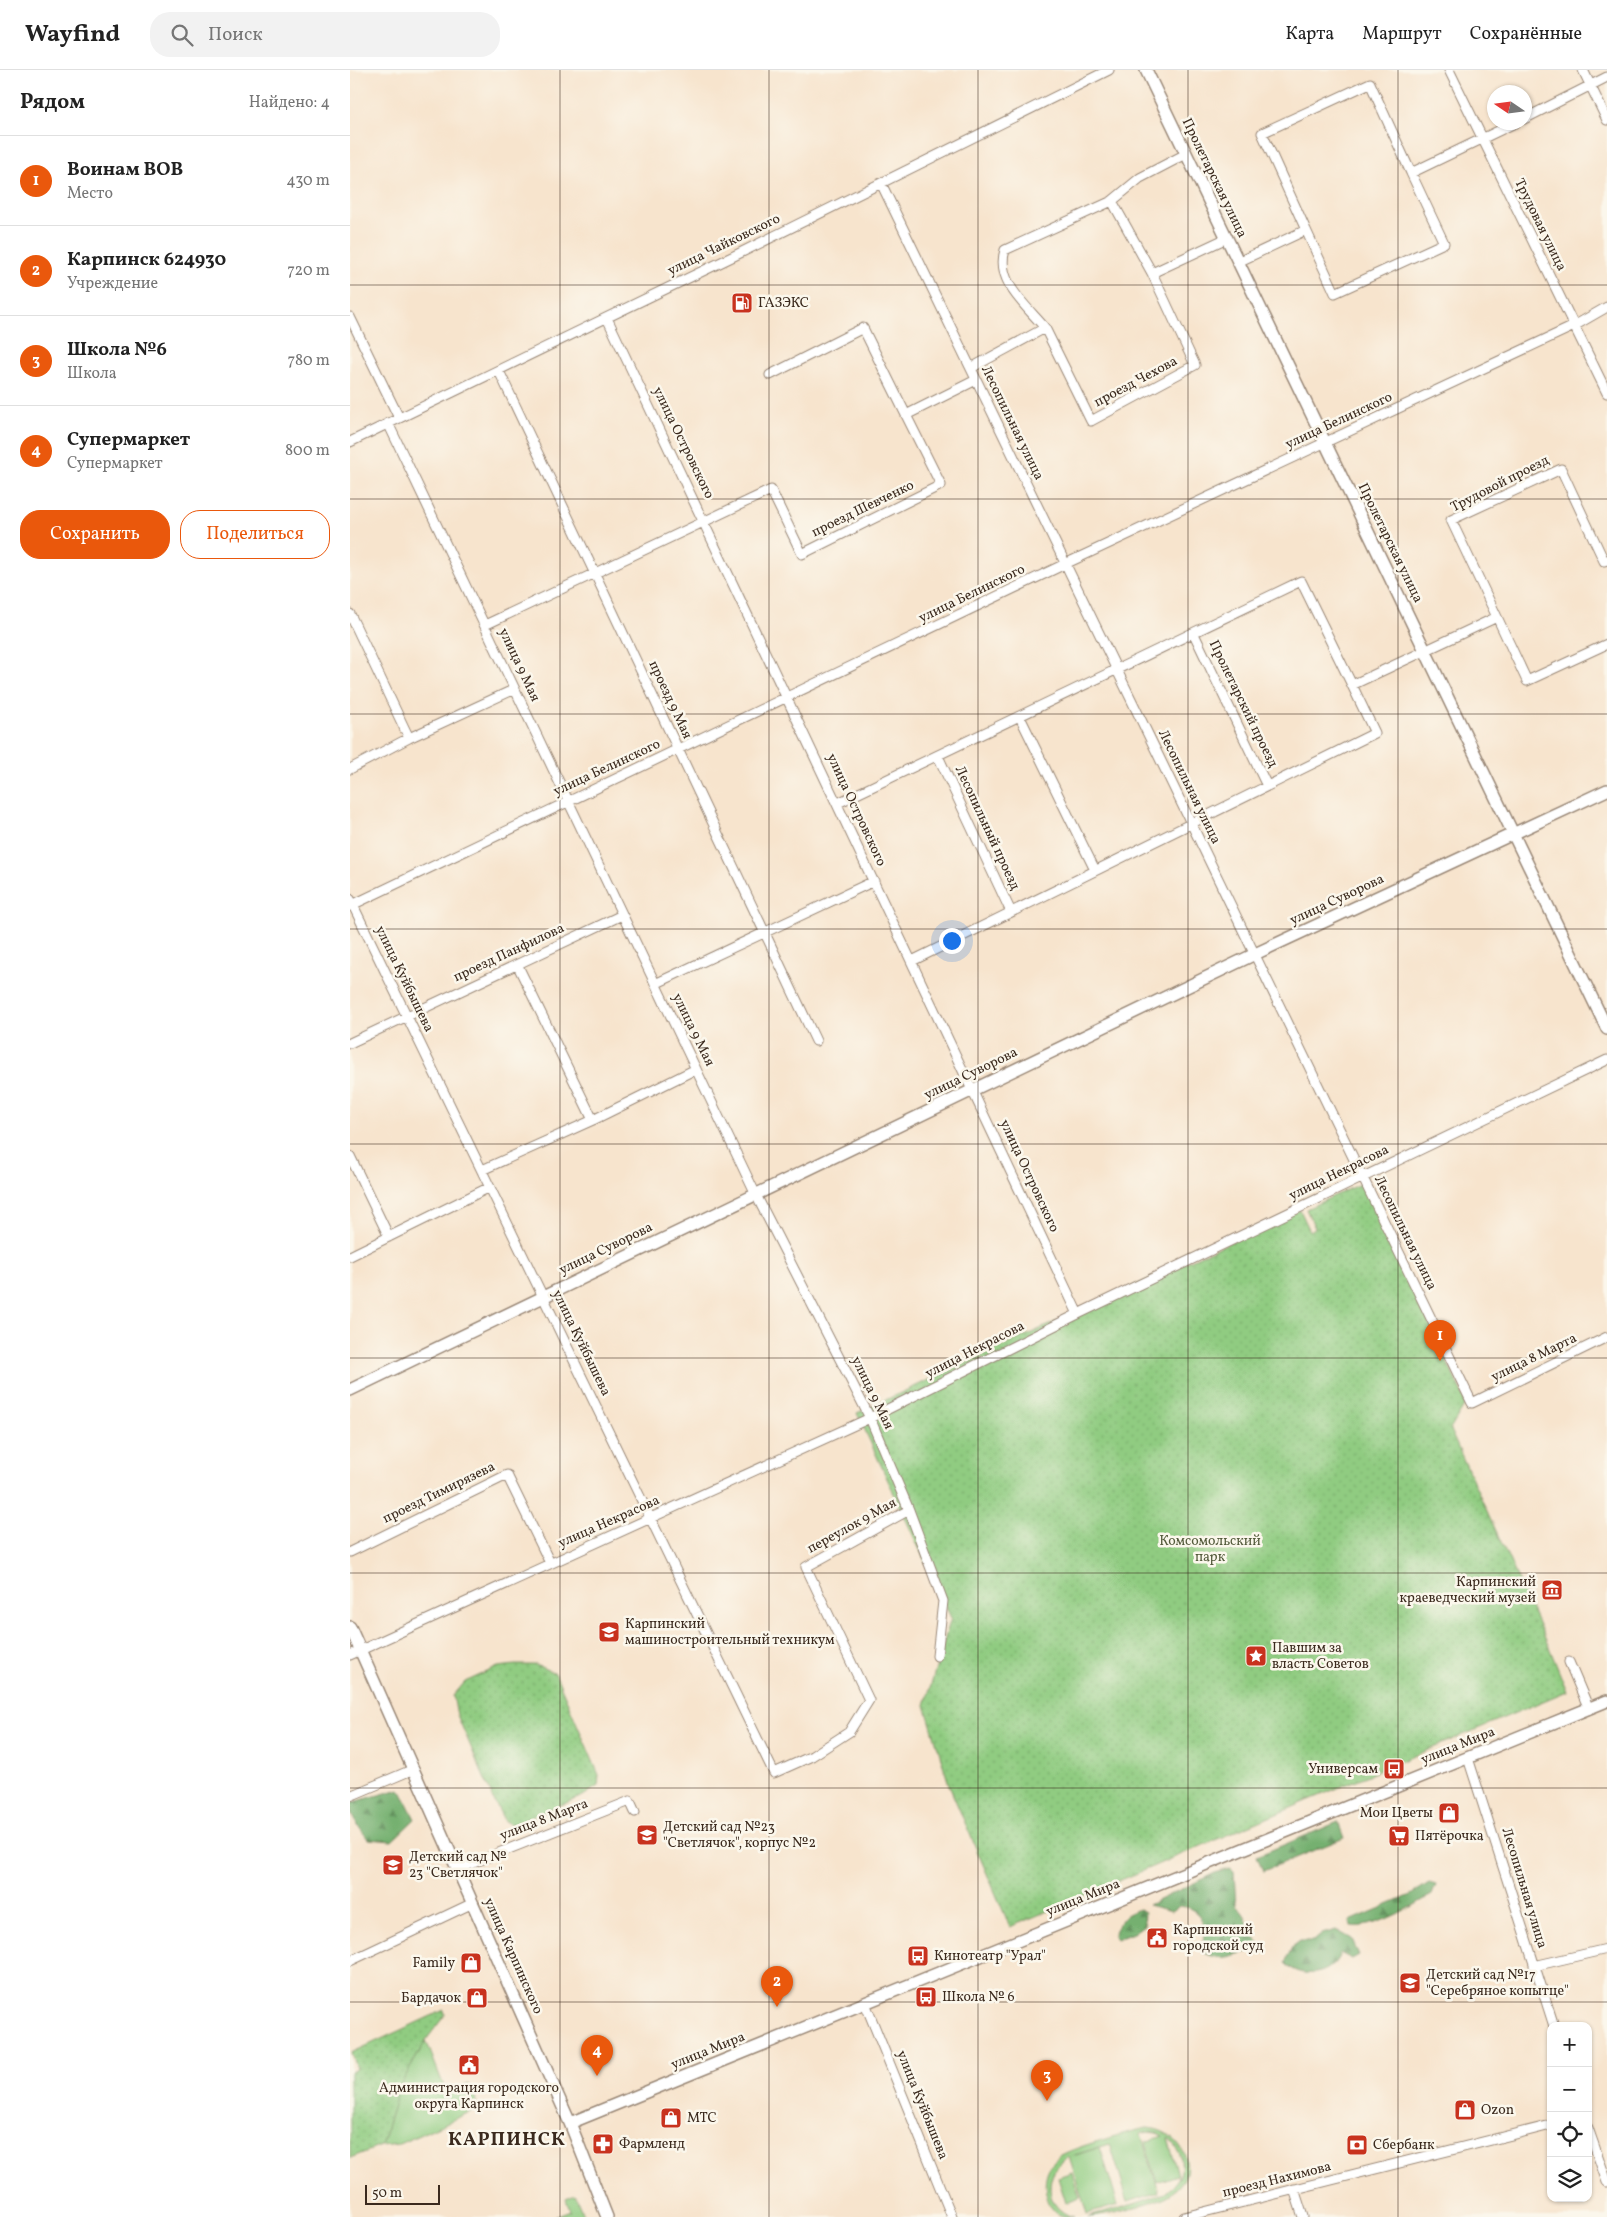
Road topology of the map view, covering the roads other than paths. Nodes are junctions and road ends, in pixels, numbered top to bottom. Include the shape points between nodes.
1 (1109, 70) edge
2 (1146, 70) edge
3 (1449, 70) edge
4 (1582, 70) edge
5 (1607, 77) edge
6 (1590, 86) junction
7 (1532, 115) edge
8 (1607, 120) edge
9 (1502, 130) edge
10 (1483, 140) junction
11 (1186, 154) junction
12 (1411, 173) junction
13 (881, 183) junction
14 (1112, 201) junction
15 (1306, 230) junction
16 (1227, 238) junction
17 (1238, 262) junction
18 (1152, 273) junction
19 (1607, 307) edge
20 (350, 317) edge
21 (607, 318) junction
22 (1574, 326) junction
23 (1045, 328) junction
24 (970, 368) junction
25 (499, 371) junction
26 (770, 375) dead end
27 (976, 380) junction
28 (1607, 393) edge
29 (906, 415) junction
30 (399, 418) junction
31 (388, 424) junction
32 (350, 442) edge
33 (1325, 443) junction
34 (705, 522) junction
35 (1606, 563) edge
36 (1066, 564) junction
37 (595, 573) junction
38 (350, 614) edge
39 (1497, 617) junction
40 (485, 625) junction
41 (1194, 634) junction
42 (1607, 644) edge
43 (1425, 650) junction
44 (1117, 671) junction
45 (1352, 685) junction
46 (515, 689) junction
47 (788, 698) junction
48 (1020, 717) junction
49 (410, 738) junction
50 (678, 750) junction
51 (938, 756) junction
52 (350, 769) edge
53 (1267, 786) junction
54 (1607, 790) edge
55 (568, 801) junction
56 (838, 803) junction
57 (1191, 823) junction
58 (1514, 834) junction
59 (1095, 870) junction
60 (874, 881) junction
61 (351, 903) edge
62 (1011, 912) junction
63 (622, 915) junction
64 (765, 933) junction
65 (1255, 954) junction
66 (912, 961) junction
67 (518, 966) junction
68 (655, 984) junction
69 (406, 1015) junction
70 (1607, 1029) edge
71 (816, 1041) dead end
72 (350, 1043) edge
73 (1607, 1060) edge
74 (696, 1069) junction
75 (973, 1090) junction
76 (593, 1120) junction
77 (350, 1156) edge
78 (482, 1170) junction
79 (1362, 1177) junction
80 (490, 1187) junction
81 (755, 1193) junction
82 (388, 1237) junction
83 (350, 1256) edge
84 (543, 1297) junction
85 (1078, 1314) junction
86 (1607, 1337) edge
87 (350, 1390) edge
88 (1472, 1403) joint
89 (870, 1418) junction
90 (909, 1510) junction
91 (650, 1519) junction
92 (350, 1552) edge
93 (550, 1563) junction
94 (350, 1627) edge
95 (361, 1650) junction
96 (350, 1655) edge
97 (937, 1656) dead end
98 (1569, 1662) dead end
99 (1607, 1702) edge
100 (1589, 1709) junction
101 (1468, 1758) junction
102 (414, 1769) junction
103 (774, 1773) joint
104 (350, 1796) edge
105 (635, 1812) dead end
106 (458, 1869) junction
107 (473, 1903) junction
108 (1607, 1949) edge
109 (350, 1961) edge
110 (1534, 1966) junction
111 (865, 2003) junction
112 (1553, 2022) edge
113 (570, 2123) junction
114 (1547, 2126) edge
115 (1592, 2139) edge
116 (1607, 2182) edge
117 (1294, 2189) junction
118 (607, 2217) edge
119 (952, 2217) edge
120 (1184, 2217) edge
121 (1303, 2217) edge

1 - 13 street, улица Чайковского
2 - 11 main road, Пролетарская улица
3 - 10 street, Трудовая улица
4 - 6 street
5 - 6 street
6 - 7 street
6 - 8 street
9 - 10 street
10 - 12 street
10 - 22 street, Трудовая улица
11 - 14 street via 1140,178
11 - 16 main road, Пролетарская улица
12 - 15 street via 1444,243 1335,293
12 - 15 street via 1370,83 1262,133
13 - 21 street, улица Чайковского
13 - 24 street, Лесопильная улица
14 - 18 street, проезд Чехова
14 - 23 street, проезд Чехова via 1005,250 1003,274 1012,290
15 - 17 street
16 - 17 main road, Пролетарская улица
16 - 18 street
17 - 33 main road, Пролетарская улица
18 - 23 street, проезд Чехова via 1195,365 1091,421
19 - 22 street, улица Белинского
20 - 30 street
21 - 25 street, улица Чайковского
21 - 34 street, улица Островского
22 - 28 street, Трудовая улица
22 - 33 street, улица Белинского
23 - 24 street
24 - 27 street, Лесопильная улица
25 - 30 street, улица Чайковского
25 - 37 street, проезд 9 Мая
26 - 29 street, проезд Шевченко via 863,328
27 - 29 street
27 - 36 street, Лесопильная улица
29 - 34 street, проезд Шевченко via 941,485 802,554 771,490
30 - 31 street, улица Чайковского
31 - 32 street, улица Чайковского
31 - 40 street, улица 9 Мая
33 - 36 street, улица Белинского
33 - 43 main road, Пролетарская улица
34 - 37 street
34 - 47 street, улица Островского
35 - 39 street, Трудовой проезд via 1561,469 1451,520
36 - 44 street, Лесопильная улица
36 - 47 street, улица Белинского
37 - 40 street
37 - 50 street, проезд 9 Мая
38 - 49 street
39 - 42 street, Трудовой проезд via 1527,681
39 - 43 street
40 - 46 street, улица 9 Мая
41 - 44 street, Пролетарский проезд
41 - 45 street, Пролетарский проезд via 1302,581
41 - 53 street, Пролетарский проезд
43 - 45 street
43 - 58 main road, Пролетарская улица
44 - 48 street, Лесопильный проезд
44 - 57 street, Лесопильная улица
45 - 53 street, Пролетарский проезд via 1375,733
46 - 49 street
46 - 55 street, улица 9 Мая
47 - 50 street, улица Белинского
47 - 56 street, улица Островского
48 - 51 street, Лесопильный проезд
48 - 59 street
49 - 52 street
50 - 55 street, улица Белинского
50 - 64 street, проезд 9 Мая
51 - 56 street, Лесопильный проезд
51 - 62 street, Лесопильный проезд
53 - 57 street, Пролетарский проезд
54 - 58 main road, улица Суворова
55 - 61 street, улица Белинского
55 - 63 street, улица 9 Мая
56 - 60 street, улица Островского
57 - 59 street, Лесопильный проезд
57 - 65 street, Лесопильная улица
58 - 65 main road, улица Суворова
58 - 70 main road, Пролетарская улица
59 - 62 street, Лесопильный проезд
60 - 64 street
60 - 66 street, улица Островского
61 - 69 street, улица Куйбышева
62 - 66 street, Лесопильный проезд
63 - 67 street, проезд Панфилова
63 - 68 street, улица 9 Мая
64 - 68 street
64 - 71 street, проезд 9 Мая
65 - 75 main road, улица Суворова
65 - 79 street, Лесопильная улица
66 - 75 street, улица Островского
67 - 69 street, проезд Панфилова
67 - 76 street
68 - 74 street, улица 9 Мая
69 - 72 street, проезд Панфилова
69 - 78 street, улица Куйбышева
73 - 79 street, улица Некрасова
74 - 76 street
74 - 81 street, улица 9 Мая
75 - 81 main road, улица Суворова
75 - 85 street, улица Островского
76 - 78 street
77 - 82 street
78 - 80 street, улица Куйбышева
79 - 85 street, улица Некрасова
79 - 88 street, Лесопильная улица
80 - 82 street
80 - 84 street, улица Куйбышева
81 - 84 main road, улица Суворова
81 - 89 street, улица 9 Мая
82 - 83 street
84 - 87 main road, улица Суворова
84 - 91 street, улица Куйбышева
85 - 89 street, улица Некрасова
86 - 88 street, улица 8 Марта
89 - 90 street, улица 9 Мая
89 - 91 street, улица Некрасова
90 - 97 street, улица 9 Мая via 943,1601
90 - 103 street, переулок 9 Мая via 806,1567 869,1700 849,1732 812,1756
91 - 93 street, улица Некрасова
91 - 103 street, улица Куйбышева
92 - 93 street, проезд Тимирязева via 507,1475
93 - 95 street, улица Некрасова
94 - 95 main road, улица Карпинского
95 - 96 street, улица Некрасова
95 - 102 main road, улица Карпинского
98 - 100 street
99 - 100 main road, улица Мира
100 - 101 main road, улица Мира
101 - 110 street, Лесопильная улица
101 - 111 main road, улица Мира
102 - 104 street
102 - 106 main road, улица Карпинского
105 - 106 street, улица 8 Марта via 630,1801
106 - 107 main road, улица Карпинского
107 - 109 street
107 - 113 main road, улица Карпинского
108 - 110 street
110 - 112 street, Лесопильная улица
111 - 113 main road, улица Мира
111 - 119 street, улица Куйбышева
113 - 118 main road, улица Карпинского
114 - 117 street, проезд Нахимова
115 - 116 street
117 - 120 street, проезд Нахимова
117 - 121 street

